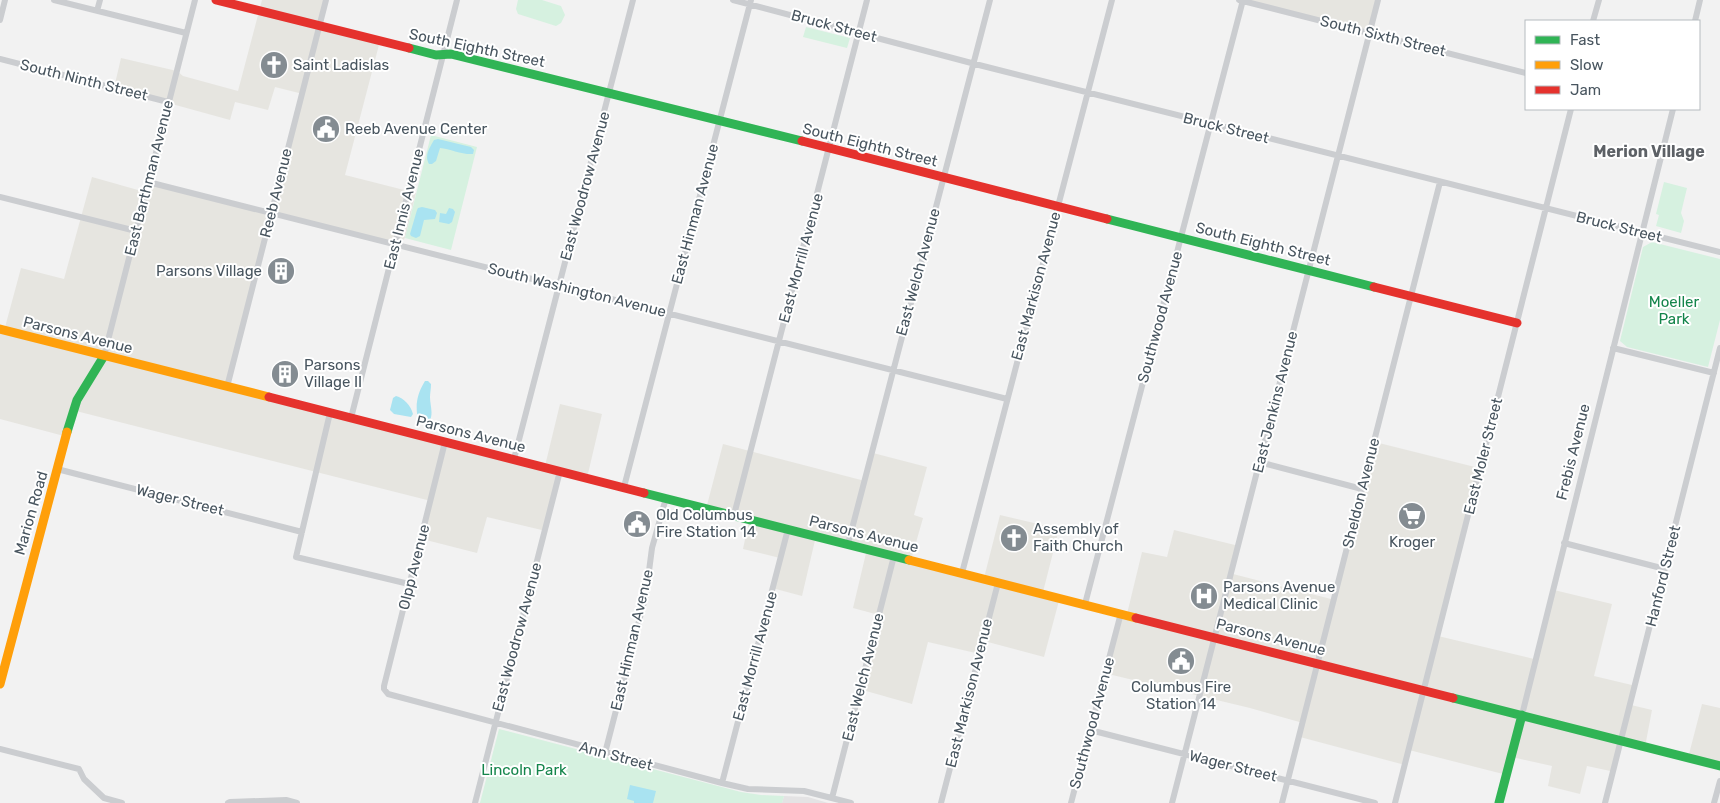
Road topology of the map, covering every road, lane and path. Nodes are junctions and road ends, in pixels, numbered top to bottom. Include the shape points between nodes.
1 (5, 0) edge
2 (54, 0) edge
3 (100, 0) edge
4 (195, 0) edge
5 (216, 0) edge
6 (326, 0) edge
7 (457, 0) edge
8 (633, 0) edge
9 (733, 0) edge
10 (867, 0) edge
11 (990, 0) edge
12 (1112, 0) edge
13 (1242, 0) edge
14 (1378, 0) edge
15 (1599, 0) edge
16 (1700, 0) edge
17 (750, 2) edge
18 (97, 11) junction
19 (0, 20) edge
20 (1593, 20) edge
21 (1695, 20) edge
22 (319, 25) junction
23 (859, 33) junction
24 (1369, 33) junction
25 (186, 34) junction
26 (443, 54) junction
27 (0, 59) edge
28 (973, 63) junction
29 (1525, 73) edge
30 (1088, 92) junction
31 (609, 93) junction
32 (168, 102) junction
33 (1571, 110) edge
34 (1673, 110) edge
35 (719, 120) junction
36 (1211, 124) junction
37 (829, 148) junction
38 (1338, 156) junction
39 (943, 177) junction
40 (148, 182) junction
41 (1440, 182) junction
42 (0, 197) edge
43 (1058, 206) junction
44 (1546, 209) junction
45 (271, 213) junction
46 (136, 232) junction
47 (1642, 233) junction
48 (1180, 238) junction
49 (395, 244) junction
50 (1720, 252) edge
51 (1308, 270) junction
52 (559, 285) junction
53 (1411, 296) junction
54 (669, 313) junction
55 (1517, 323) junction
56 (0, 329) edge
57 (779, 341) junction
58 (1613, 348) junction
59 (1720, 348) edge
60 (104, 356) junction
61 (893, 370) junction
62 (1714, 373) junction
63 (227, 386) junction
64 (1006, 402) junction
65 (330, 413) junction
66 (351, 418) junction
67 (446, 442) junction
68 (514, 459) junction
69 (1260, 462) junction
70 (57, 469) junction
71 (560, 470) junction
72 (624, 487) junction
73 (1362, 489) junction
74 (666, 498) junction
75 (734, 515) junction
76 (788, 529) junction
77 (302, 532) junction
78 (1564, 543) junction
79 (848, 544) junction
80 (894, 556) junction
81 (1664, 569) junction
82 (962, 573) junction
83 (998, 582) junction
84 (410, 584) junction
85 (1085, 604) junction
86 (1121, 613) junction
87 (1215, 637) junction
88 (1318, 664) junction
89 (0, 684) edge
90 (1424, 690) junction
91 (386, 692) joint
92 (1522, 715) junction
93 (495, 724) junction
94 (1090, 730) junction
95 (1622, 740) junction
96 (0, 748) edge
97 (605, 753) junction
98 (1184, 754) junction
99 (1720, 766) edge
100 (1288, 780) junction
101 (1720, 781) edge
102 (722, 783) junction
103 (832, 798) junction
104 (122, 803) edge
105 (228, 803) edge
106 (297, 803) edge
107 (475, 803) edge
108 (851, 803) edge
109 (941, 803) edge
110 (1071, 803) edge
111 (1172, 803) edge
112 (1282, 803) edge
113 (1375, 803) edge
114 (1395, 803) edge
115 (1500, 803) edge
116 (1605, 803) edge
117 (1714, 803) edge

1 - 19 street
2 - 18 street
3 - 18 street
4 - 25 street, East Barthman Avenue
5 - 22 main road, South Eighth Street
6 - 22 street, Reeb Avenue
7 - 26 street, East Innis Avenue
8 - 31 street, East Woodrow Avenue
9 - 17 street, Bruck Street
10 - 23 street, East Morrill Avenue
11 - 28 street, East Welch Avenue
12 - 30 street, East Markison Avenue
13 - 24 street, South Sixth Street
13 - 36 street, Southwood Avenue
14 - 24 street, East Jenkins Avenue
15 - 20 street
16 - 21 street
17 - 23 street, Bruck Street
17 - 35 street, East Hinman Avenue
18 - 25 street
22 - 26 main road, South Eighth Street via 436,55
22 - 45 street, Reeb Avenue
23 - 28 street, Bruck Street
23 - 37 street, East Morrill Avenue
24 - 29 street, South Sixth Street
24 - 38 street, East Jenkins Avenue
25 - 32 street, East Barthman Avenue
26 - 31 main road, South Eighth Street
26 - 49 street, East Innis Avenue
27 - 32 street, South Ninth Street
28 - 30 street, Bruck Street
28 - 39 street, East Welch Avenue
30 - 36 street, Bruck Street
30 - 43 street, East Markison Avenue
31 - 35 main road, South Eighth Street
31 - 52 street, East Woodrow Avenue
32 - 40 street, East Barthman Avenue
33 - 44 street, East Moler Street
34 - 47 street, Frebis Avenue
35 - 37 main road, South Eighth Street
35 - 54 street, East Hinman Avenue
36 - 38 street, Bruck Street
36 - 48 street, Southwood Avenue
37 - 39 main road, South Eighth Street
37 - 57 street, East Morrill Avenue
38 - 41 street, Bruck Street
38 - 51 street, East Jenkins Avenue
39 - 43 main road, South Eighth Street
39 - 61 street, East Welch Avenue
40 - 45 street, South Washington Avenue
40 - 46 street, East Barthman Avenue
41 - 44 street, Bruck Street
41 - 53 street, Sheldon Avenue
42 - 46 street
43 - 48 main road, South Eighth Street
43 - 64 street, East Markison Avenue
44 - 47 street, Bruck Street
44 - 55 street, East Moler Street
45 - 49 street, South Washington Avenue
45 - 63 street, Reeb Avenue
46 - 60 street, East Barthman Avenue
47 - 50 street, Bruck Street
47 - 58 street, Frebis Avenue
48 - 51 main road, South Eighth Street
48 - 85 street, Southwood Avenue
49 - 52 street, South Washington Avenue
49 - 66 street, East Innis Avenue
51 - 53 main road, South Eighth Street
51 - 69 street, East Jenkins Avenue
52 - 54 street, South Washington Avenue
52 - 68 street, East Woodrow Avenue
53 - 55 main road, South Eighth Street
53 - 73 street, Sheldon Avenue
54 - 57 street, South Washington Avenue
54 - 72 street, East Hinman Avenue
55 - 90 street, East Moler Street
56 - 60 main road, Parsons Avenue
57 - 61 street, South Washington Avenue
57 - 75 street, East Morrill Avenue
58 - 62 street
58 - 78 street, Frebis Avenue
59 - 62 street, Hanford Street
60 - 63 main road, Parsons Avenue
60 - 70 main road, Marion Road via 75,406
61 - 64 street, South Washington Avenue
61 - 79 street, East Welch Avenue
62 - 81 street, Hanford Street
63 - 65 main road, Parsons Avenue
64 - 82 street, East Markison Avenue
65 - 66 main road, Parsons Avenue
65 - 77 street
66 - 67 main road, Parsons Avenue
67 - 68 main road, Parsons Avenue
67 - 84 street, Olpp Avenue
68 - 71 main road, Parsons Avenue
69 - 73 street
69 - 87 street, East Jenkins Avenue
70 - 77 street, Wager Street
70 - 89 main road, Marion Road
71 - 72 main road, Parsons Avenue
71 - 93 street, East Woodrow Avenue
72 - 74 main road, Parsons Avenue
73 - 88 street, Sheldon Avenue
74 - 75 main road, Parsons Avenue
74 - 97 street, East Hinman Avenue via 652,548 646,594
75 - 76 main road, Parsons Avenue
76 - 79 main road, Parsons Avenue
76 - 102 street, East Morrill Avenue
77 - 84 street via 296,557
78 - 81 street
78 - 92 street, Frebis Avenue
79 - 80 main road, Parsons Avenue
80 - 82 main road, Parsons Avenue
80 - 103 street, East Welch Avenue
81 - 95 street, Hanford Street
82 - 83 main road, Parsons Avenue
83 - 85 main road, Parsons Avenue
83 - 109 street, East Markison Avenue
84 - 91 street, Olpp Avenue via 384,686
85 - 86 main road, Parsons Avenue
86 - 87 main road, Parsons Avenue
86 - 94 street, Southwood Avenue
87 - 88 main road, Parsons Avenue
87 - 98 street, East Jenkins Avenue
88 - 90 main road, Parsons Avenue
88 - 100 street, Sheldon Avenue
90 - 92 main road, Parsons Avenue
90 - 114 street, East Moler Street
91 - 93 street, Ann Street
92 - 95 main road, Parsons Avenue
92 - 115 main road, Frebis Avenue
93 - 97 street, Ann Street
93 - 107 street, East Woodrow Avenue
94 - 98 street, Wager Street
94 - 110 street, Southwood Avenue
95 - 99 main road, Parsons Avenue
95 - 116 street, Hanford Street
96 - 104 street via 79,769 84,779 104,798
97 - 102 street, Ann Street
98 - 100 street, Wager Street
98 - 111 street, East Jenkins Avenue
100 - 112 street, Sheldon Avenue
100 - 113 street, Wager Street
101 - 117 street
102 - 103 street, Ann Street via 748,789 804,791
103 - 108 street, Ann Street
105 - 106 street via 286,800

